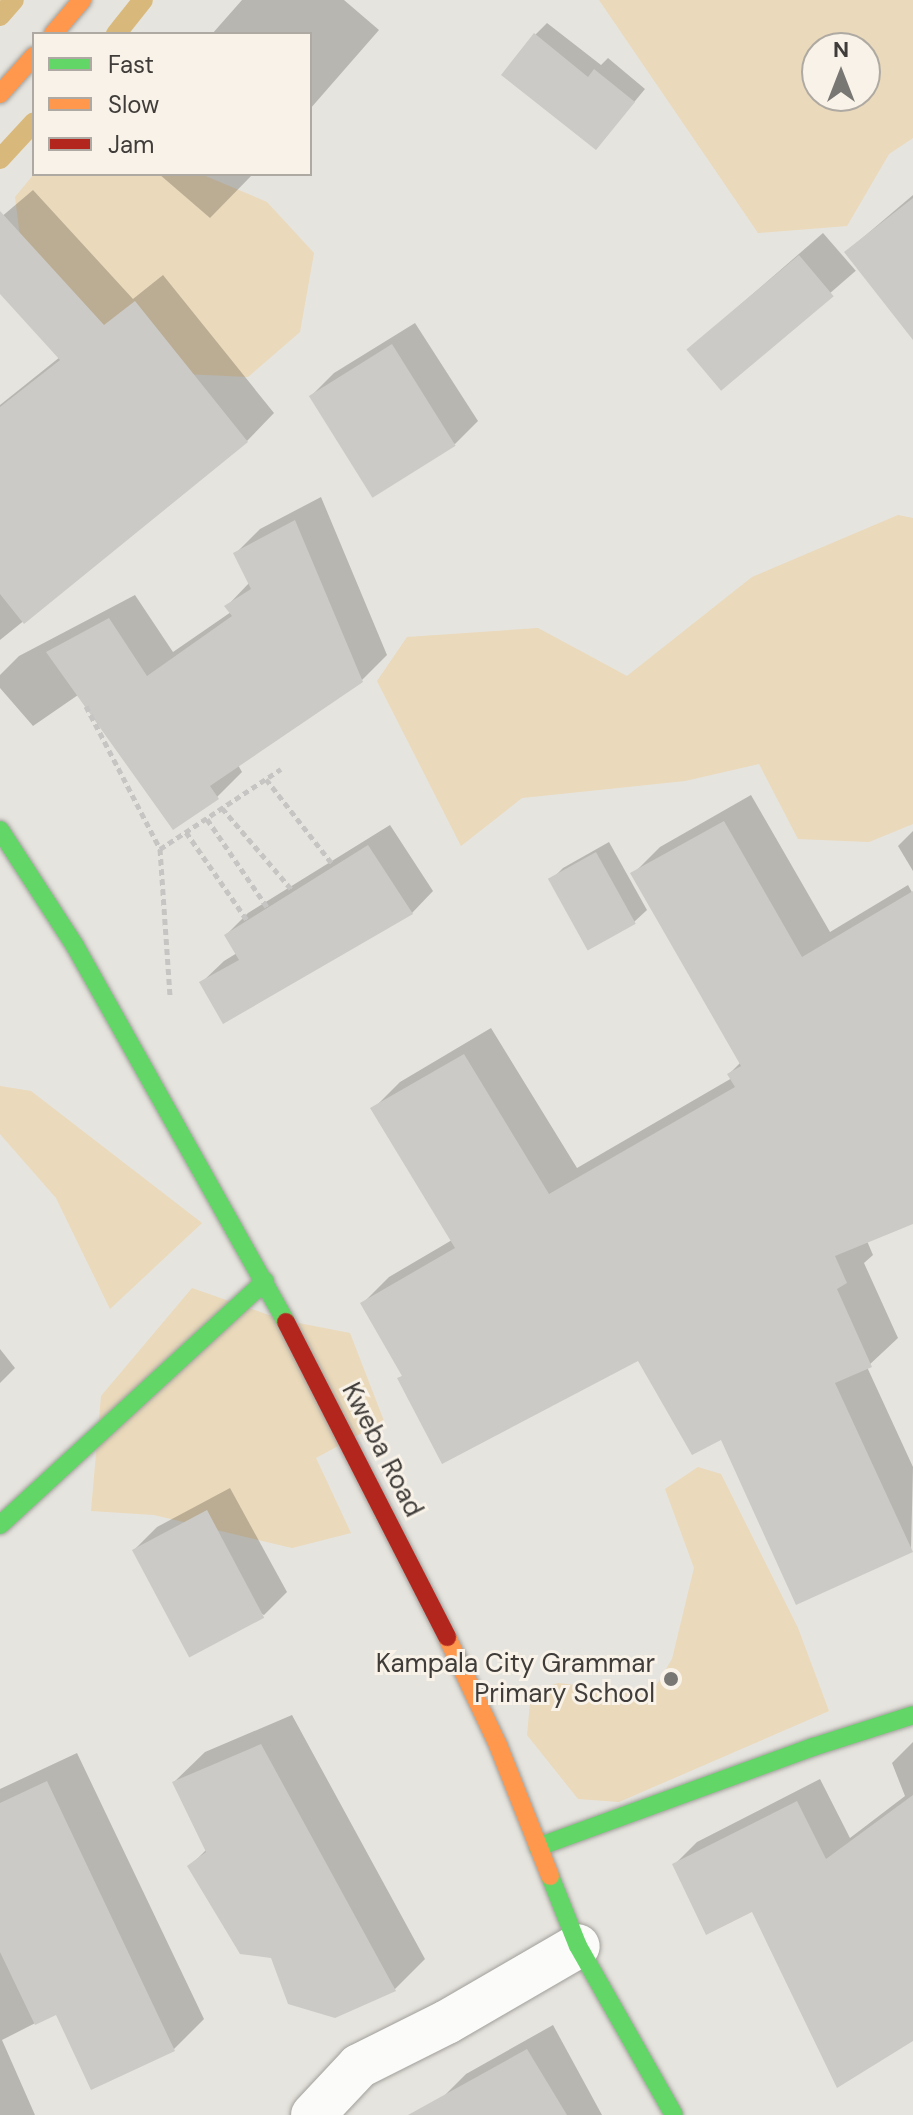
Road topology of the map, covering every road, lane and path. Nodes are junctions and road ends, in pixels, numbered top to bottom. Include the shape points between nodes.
1 (82, 0) edge
2 (55, 32) edge
3 (32, 58) edge
4 (0, 94) edge
5 (86, 706) dead end
6 (281, 769) dead end
7 (266, 779) junction
8 (222, 808) junction
9 (207, 819) junction
10 (0, 830) edge
11 (186, 832) junction
12 (160, 849) junction
13 (334, 866) dead end
14 (293, 891) dead end
15 (267, 907) dead end
16 (247, 920) dead end
17 (171, 1002) dead end
18 (265, 1281) junction
19 (0, 1525) edge
20 (913, 1715) edge
21 (538, 1847) junction
22 (578, 1946) junction
23 (313, 2115) edge
24 (674, 2115) edge

1 - 2 street
3 - 4 street
5 - 12 path
6 - 7 path
7 - 8 path
7 - 13 path
8 - 9 path
8 - 14 path
9 - 11 path
9 - 15 path
10 - 18 street, Kweba Road via 75,946
11 - 12 path
11 - 16 path
12 - 17 path
18 - 19 street
18 - 21 street, Kweba Road via 411,1562 498,1745
20 - 21 street
21 - 22 street, Kweba Road
22 - 23 street via 359,2066
22 - 24 street, Kweba Road

